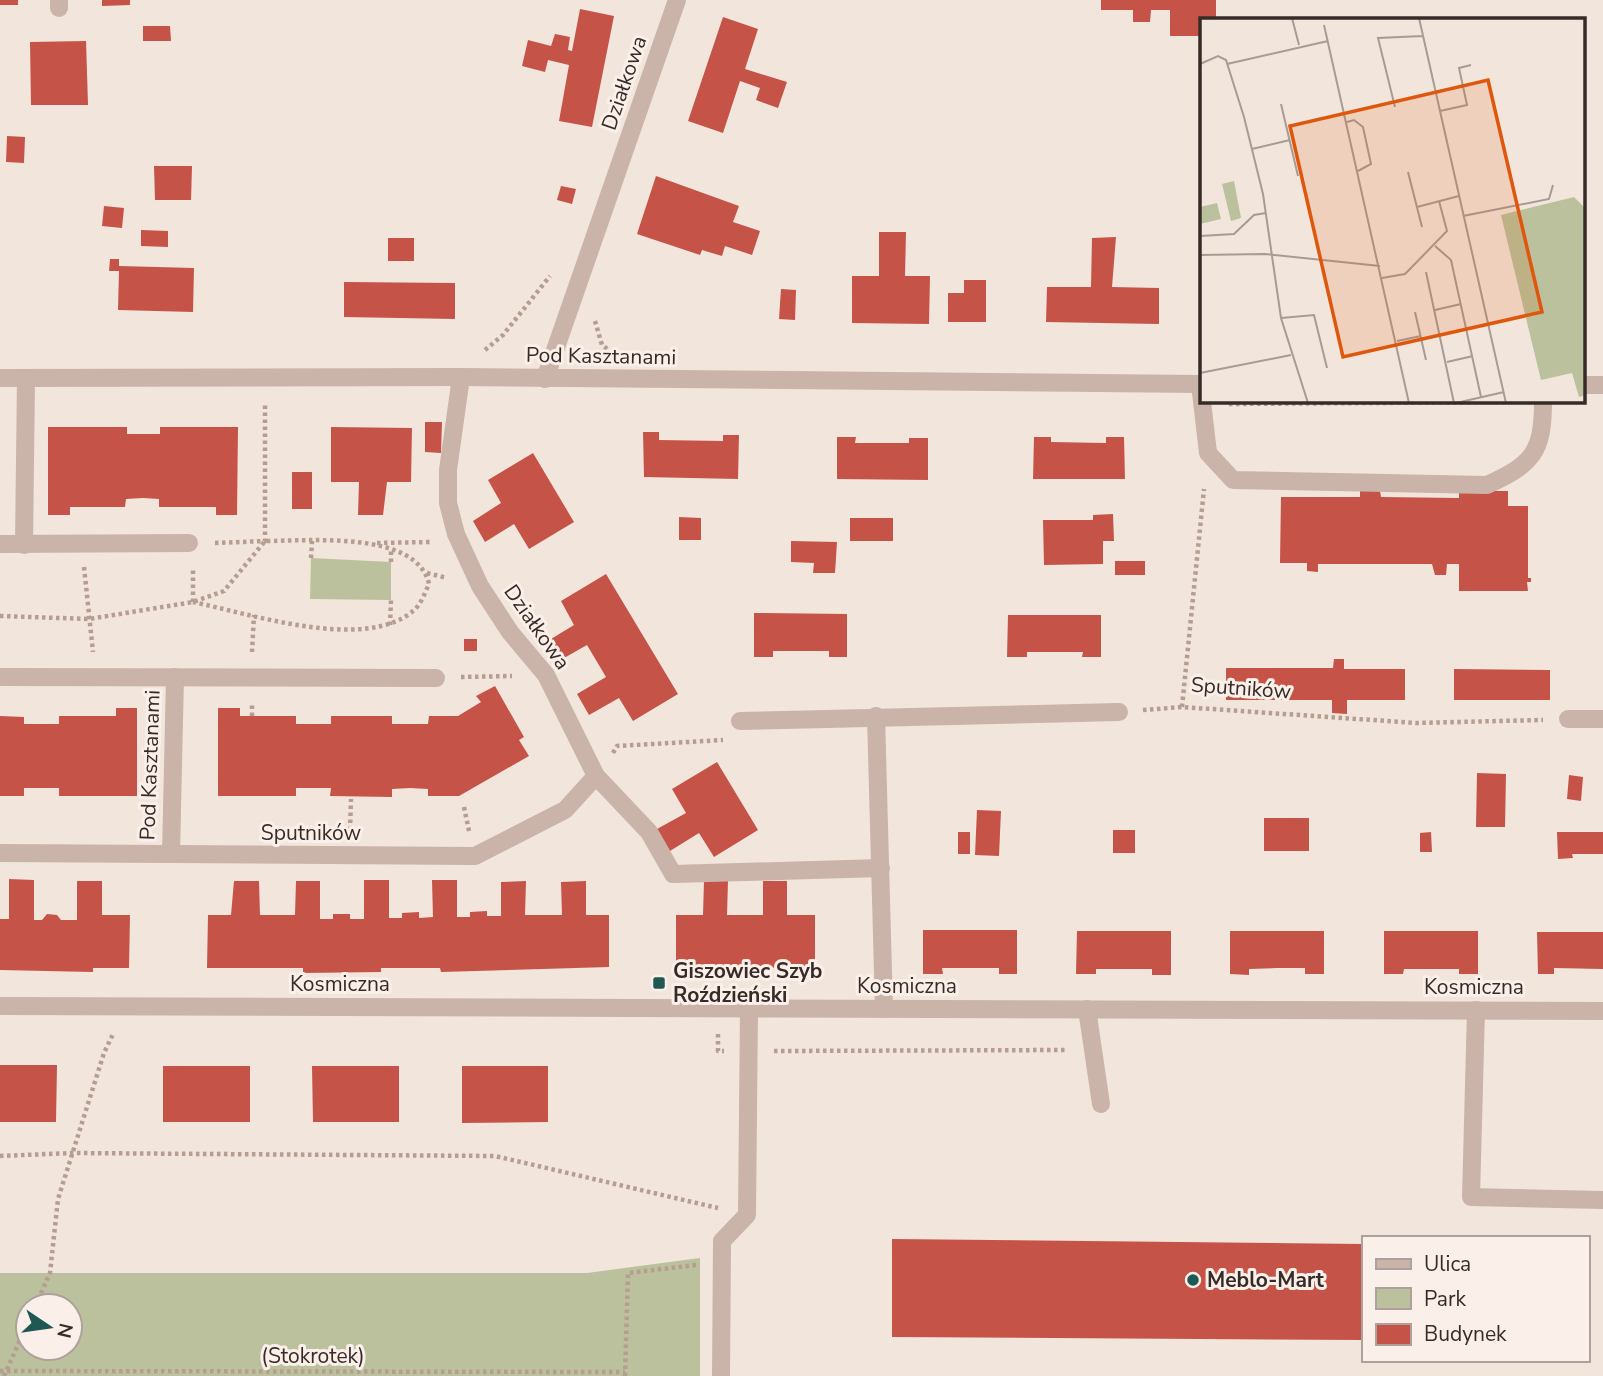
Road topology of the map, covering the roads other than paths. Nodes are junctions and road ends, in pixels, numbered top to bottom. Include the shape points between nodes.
1 (677, 0) edge
2 (461, 377) junction
3 (0, 378) edge
4 (26, 379) junction
5 (545, 379) junction
6 (1200, 384) edge
7 (1203, 402) edge
8 (1543, 402) edge
9 (192, 543) road end
10 (0, 544) edge
11 (24, 545) junction
12 (0, 677) edge
13 (175, 677) junction
14 (436, 678) road end
15 (1119, 712) road end
16 (876, 716) junction
17 (1568, 719) road end
18 (1603, 719) edge
19 (740, 721) road end
20 (596, 776) junction
21 (0, 853) edge
22 (170, 854) junction
23 (881, 868) junction
24 (0, 1006) edge
25 (749, 1008) junction
26 (884, 1009) junction
27 (1087, 1009) junction
28 (1476, 1010) junction
29 (1603, 1011) edge
30 (1101, 1104) dead end
31 (1603, 1200) edge
32 (722, 1376) edge

1 - 5 street, Działkowa
2 - 4 street, Pod Kasztanami
2 - 5 street, Pod Kasztanami
2 - 20 street, Działkowa via 448,470 448,503 456,534 502,621 545,675
3 - 4 street, Pod Kasztanami
4 - 11 street
5 - 6 street, Pod Kasztanami
7 - 8 street via 1208,453 1233,480 1487,485 1522,469 1543,434
9 - 11 street
10 - 11 street
12 - 13 street
13 - 14 street
13 - 22 street, Pod Kasztanami
15 - 16 street
16 - 19 street
16 - 23 street
17 - 18 street
20 - 22 street, Sputników via 565,810 475,856
20 - 23 street, Działkowa via 649,832 673,874
21 - 22 street, Sputników
23 - 26 street
24 - 25 street, Kosmiczna
25 - 26 street, Kosmiczna
25 - 32 street via 747,1215 722,1241
26 - 27 street, Kosmiczna
27 - 28 street, Kosmiczna
27 - 30 street
28 - 29 street, Kosmiczna
28 - 31 street via 1471,1197

